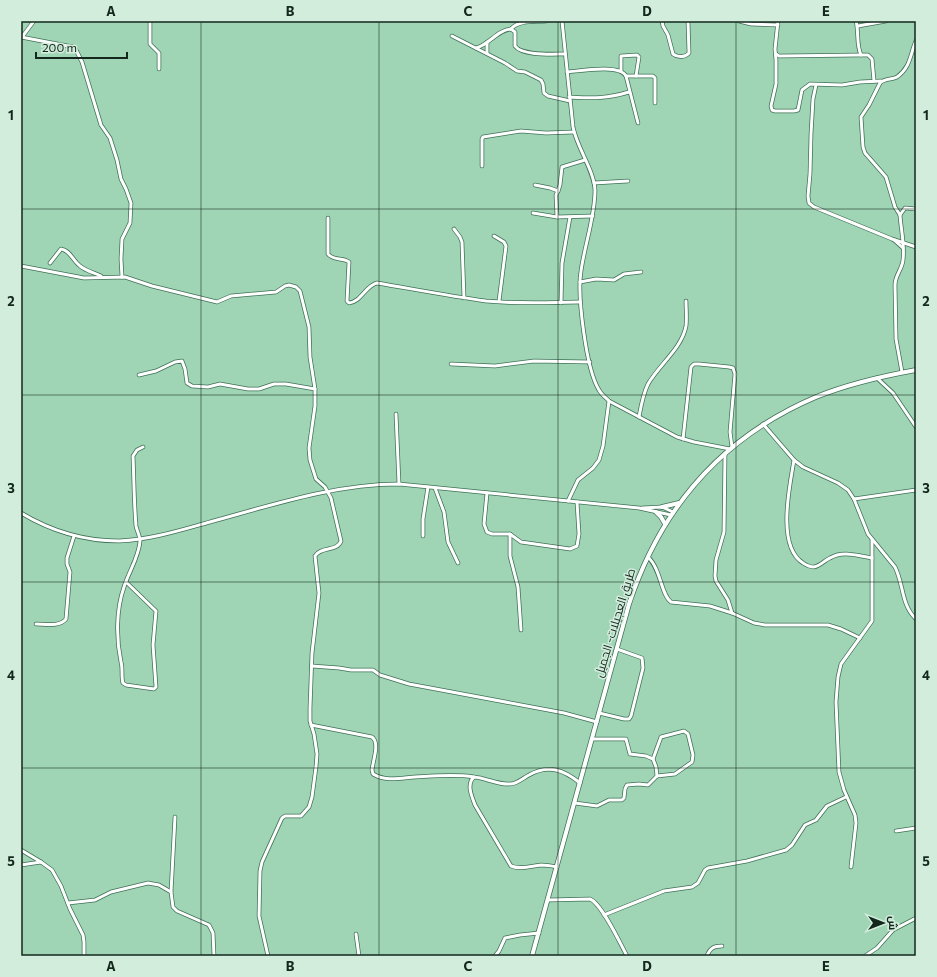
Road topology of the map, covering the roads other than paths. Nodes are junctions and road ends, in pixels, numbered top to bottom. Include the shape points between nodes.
1 (34, 21) edge
2 (150, 21) edge
3 (546, 21) edge
4 (562, 21) edge
5 (662, 21) edge
6 (688, 21) edge
7 (739, 21) edge
8 (856, 21) edge
9 (886, 21) edge
10 (778, 23) edge
11 (858, 26) junction
12 (511, 29) junction
13 (452, 36) dead end
14 (22, 37) edge
15 (916, 41) edge
16 (487, 42) junction
17 (474, 48) junction
18 (487, 53) junction
19 (565, 54) junction
20 (776, 54) junction
21 (861, 55) junction
22 (779, 56) junction
23 (776, 60) junction
24 (159, 69) dead end
25 (621, 71) junction
26 (567, 72) junction
27 (626, 76) junction
28 (636, 76) junction
29 (874, 81) junction
30 (881, 81) junction
31 (816, 84) junction
32 (629, 92) junction
33 (569, 97) junction
34 (570, 101) junction
35 (655, 103) dead end
36 (638, 123) dead end
37 (574, 132) junction
38 (585, 160) junction
39 (482, 166) dead end
40 (628, 181) dead end
41 (594, 183) junction
42 (535, 185) dead end
43 (558, 191) junction
44 (895, 208) junction
45 (905, 208) junction
46 (916, 209) edge
47 (533, 213) dead end
48 (900, 215) junction
49 (593, 216) junction
50 (557, 217) junction
51 (570, 217) junction
52 (328, 218) dead end
53 (454, 229) dead end
54 (494, 236) dead end
55 (892, 239) junction
56 (902, 242) junction
57 (916, 246) edge
58 (903, 248) junction
59 (50, 263) dead end
60 (21, 266) edge
61 (641, 272) dead end
62 (103, 277) junction
63 (122, 277) junction
64 (580, 282) junction
65 (464, 298) junction
66 (499, 301) junction
67 (686, 301) dead end
68 (580, 302) junction
69 (561, 303) junction
70 (590, 362) junction
71 (451, 364) dead end
72 (916, 370) edge
73 (902, 372) junction
74 (139, 375) dead end
75 (877, 378) junction
76 (315, 389) junction
77 (609, 401) junction
78 (396, 414) dead end
79 (639, 417) junction
80 (763, 424) junction
81 (916, 427) edge
82 (683, 439) junction
83 (143, 447) dead end
84 (731, 448) junction
85 (725, 454) junction
86 (794, 460) junction
87 (399, 484) junction
88 (428, 487) junction
89 (435, 488) junction
90 (916, 490) edge
91 (327, 491) junction
92 (488, 493) junction
93 (854, 499) junction
94 (568, 501) junction
95 (577, 502) junction
96 (679, 503) junction
97 (662, 507) junction
98 (639, 508) junction
99 (656, 512) junction
100 (21, 513) edge
101 (672, 514) junction
102 (665, 524) junction
103 (510, 534) junction
104 (74, 536) junction
105 (423, 536) dead end
106 (140, 539) junction
107 (872, 540) junction
108 (648, 557) junction
109 (872, 558) junction
110 (458, 563) dead end
111 (126, 582) junction
112 (732, 613) junction
113 (916, 619) edge
114 (36, 624) dead end
115 (521, 630) dead end
116 (860, 638) junction
117 (617, 649) junction
118 (312, 666) junction
119 (599, 713) junction
120 (597, 722) junction
121 (311, 725) junction
122 (592, 739) junction
123 (653, 759) junction
124 (657, 776) junction
125 (474, 777) junction
126 (580, 783) junction
127 (846, 797) junction
128 (575, 803) junction
129 (175, 817) dead end
130 (916, 828) edge
131 (896, 831) dead end
132 (21, 850) edge
133 (41, 862) junction
134 (21, 865) edge
135 (557, 866) junction
136 (851, 867) dead end
137 (171, 892) junction
138 (548, 900) junction
139 (68, 903) junction
140 (604, 915) junction
141 (916, 918) edge
142 (539, 933) junction
143 (356, 934) dead end
144 (722, 946) dead end
145 (84, 956) edge
146 (214, 956) edge
147 (268, 956) edge
148 (359, 956) edge
149 (495, 956) edge
150 (532, 956) edge
151 (627, 956) edge
152 (707, 956) edge
153 (865, 956) edge

1 - 14 street
2 - 24 street via 150,44 159,53
3 - 12 street via 519,23
4 - 19 street
5 - 6 street via 673,54 680,57 690,53
7 - 10 street via 750,24
8 - 11 street
9 - 11 street
10 - 20 street
11 - 21 street via 857,39
12 - 16 street
12 - 19 street via 515,32 515,46 520,51
13 - 17 street
14 - 63 street via 73,47 82,62 101,124 110,138 121,179 131,203 130,223 122,239
15 - 30 street via 909,62 901,73 896,78
16 - 17 street
16 - 18 street
17 - 18 street
18 - 34 street via 517,71 541,80 544,92 548,96
19 - 26 street
20 - 22 street
20 - 23 street
21 - 22 street
21 - 29 street via 872,58
22 - 23 street
23 - 31 street via 772,110 796,111 802,90 807,85
25 - 26 street
25 - 27 street
25 - 28 street via 621,56 637,55
26 - 33 street
27 - 28 street
27 - 32 street
28 - 35 street via 655,78
29 - 30 street
29 - 31 street via 842,85
30 - 44 street via 861,117 863,147 865,153 886,177
31 - 55 street via 813,99 809,203
32 - 33 street via 604,98
32 - 36 street
33 - 34 street
34 - 37 street
37 - 38 street
37 - 39 street via 521,132 483,137
38 - 41 street
38 - 43 street via 562,167
40 - 41 street
41 - 49 street
42 - 43 street
43 - 50 street
44 - 45 street
44 - 48 street
45 - 46 street
45 - 48 street
47 - 50 street
48 - 56 street
49 - 51 street
49 - 64 street
50 - 51 street
51 - 69 street via 562,264
52 - 65 street via 329,257 349,262 349,303 354,302 369,287 377,283
53 - 65 street via 462,242
54 - 66 street via 506,246
55 - 56 street
55 - 58 street
56 - 57 street
56 - 58 street
58 - 73 street via 902,264 895,285 896,338
59 - 62 street via 58,251 63,249 80,267
60 - 62 street via 84,278
61 - 64 street via 624,274 614,280 596,279
62 - 63 street
63 - 76 street via 217,302 231,296 271,293 290,285 296,287 300,291 309,328
64 - 68 street
65 - 66 street
66 - 69 street
67 - 79 street via 685,331 648,385
68 - 69 street
68 - 70 street
70 - 71 street via 534,361 495,366
70 - 77 street via 599,390
72 - 73 main road, طريق العجيلات- الجميل
73 - 75 main road, طريق العجيلات- الجميل
74 - 76 street via 182,361 187,383 192,386 208,387 220,384 259,389 281,383
75 - 80 main road, طريق العجيلات- الجميل via 817,396
75 - 81 street via 893,393
76 - 91 street via 310,460 314,476
77 - 79 street
77 - 94 street via 599,460 578,480
78 - 87 street
79 - 82 street
80 - 84 main road, طريق العجيلات- الجميل
80 - 86 street
82 - 84 street
82 - 84 street via 691,367 696,364 729,366 734,369 735,374
83 - 106 street via 133,456 136,527
84 - 85 main road, طريق العجيلات- الجميل
85 - 96 main road, طريق العجيلات- الجميل
85 - 112 street via 724,532 716,560 715,576
86 - 93 street via 808,470 844,487
86 - 109 street via 786,514 792,550 798,558 810,567 840,554
87 - 88 street
87 - 91 street via 370,484
88 - 89 street
88 - 105 street
89 - 92 street
89 - 110 street via 444,512 448,542
90 - 93 street
91 - 106 street
91 - 118 street via 341,540 337,547 318,552 315,556 319,592
92 - 94 street
92 - 103 street via 484,524 486,532
93 - 107 street
94 - 95 street
95 - 98 street
95 - 103 street via 579,539 575,548 570,550 521,542
96 - 97 main road
96 - 101 main road, طريق العجيلات- الجميل
97 - 98 street
97 - 101 street
98 - 99 street
99 - 101 street
99 - 102 main road
100 - 104 street via 43,525
101 - 102 main road, طريق العجيلات- الجميل
102 - 108 main road, طريق العجيلات- الجميل
103 - 115 street via 510,556 518,587
104 - 106 street via 119,541
104 - 114 street via 67,558 70,572 66,619 59,624
106 - 111 street via 134,564
107 - 109 street
107 - 113 street via 894,567 908,611
108 - 112 street via 657,569 666,597 671,602 710,606
108 - 117 main road, طريق العجيلات- الجميل via 634,589
109 - 116 street via 873,617
111 - 111 street via 156,611 153,645 156,687 154,689 126,686 122,682 118,616
112 - 116 street via 765,625 828,624
116 - 127 street via 841,664 837,687 838,760
117 - 119 main road, طريق العجيلات- الجميل
117 - 119 street via 640,656 643,660 631,716 624,719
118 - 120 street via 373,670 409,684 564,713
118 - 121 street
119 - 120 main road, طريق العجيلات- الجميل
120 - 122 main road, طريق العجيلات- الجميل
121 - 125 street via 374,738 376,744 372,770 373,774 382,778
121 - 147 street via 316,742 317,760 309,807 301,816 285,816 280,820 260,871 258,916
122 - 123 street via 626,739 630,754
122 - 126 main road, طريق العجيلات- الجميل
123 - 124 street
123 - 124 street via 661,737 684,731 688,734 692,762 675,774
124 - 128 street via 648,785 626,785 622,800 609,800 598,806
125 - 126 street via 513,784 540,771 556,770 569,774
125 - 135 street via 470,785 472,798 511,866
126 - 128 main road, طريق العجيلات- الجميل
127 - 136 street via 856,823
127 - 140 street via 827,806 816,820 805,825 786,850 708,868 698,883 692,887 664,891
128 - 135 main road, طريق العجيلات- الجميل
129 - 137 street
130 - 131 street
132 - 133 street
133 - 134 street
133 - 139 street via 52,870
135 - 138 main road, طريق العجيلات- الجميل
137 - 139 street via 159,885 148,883 111,892 95,900
137 - 146 street via 173,907 177,911 212,928
138 - 140 street via 590,898
138 - 142 main road, طريق العجيلات- الجميل
139 - 145 street via 84,938
140 - 151 street
141 - 153 street via 893,930 877,948
142 - 149 street via 505,938
142 - 150 main road, طريق العجيلات- الجميل
143 - 148 street
144 - 152 street via 712,948

